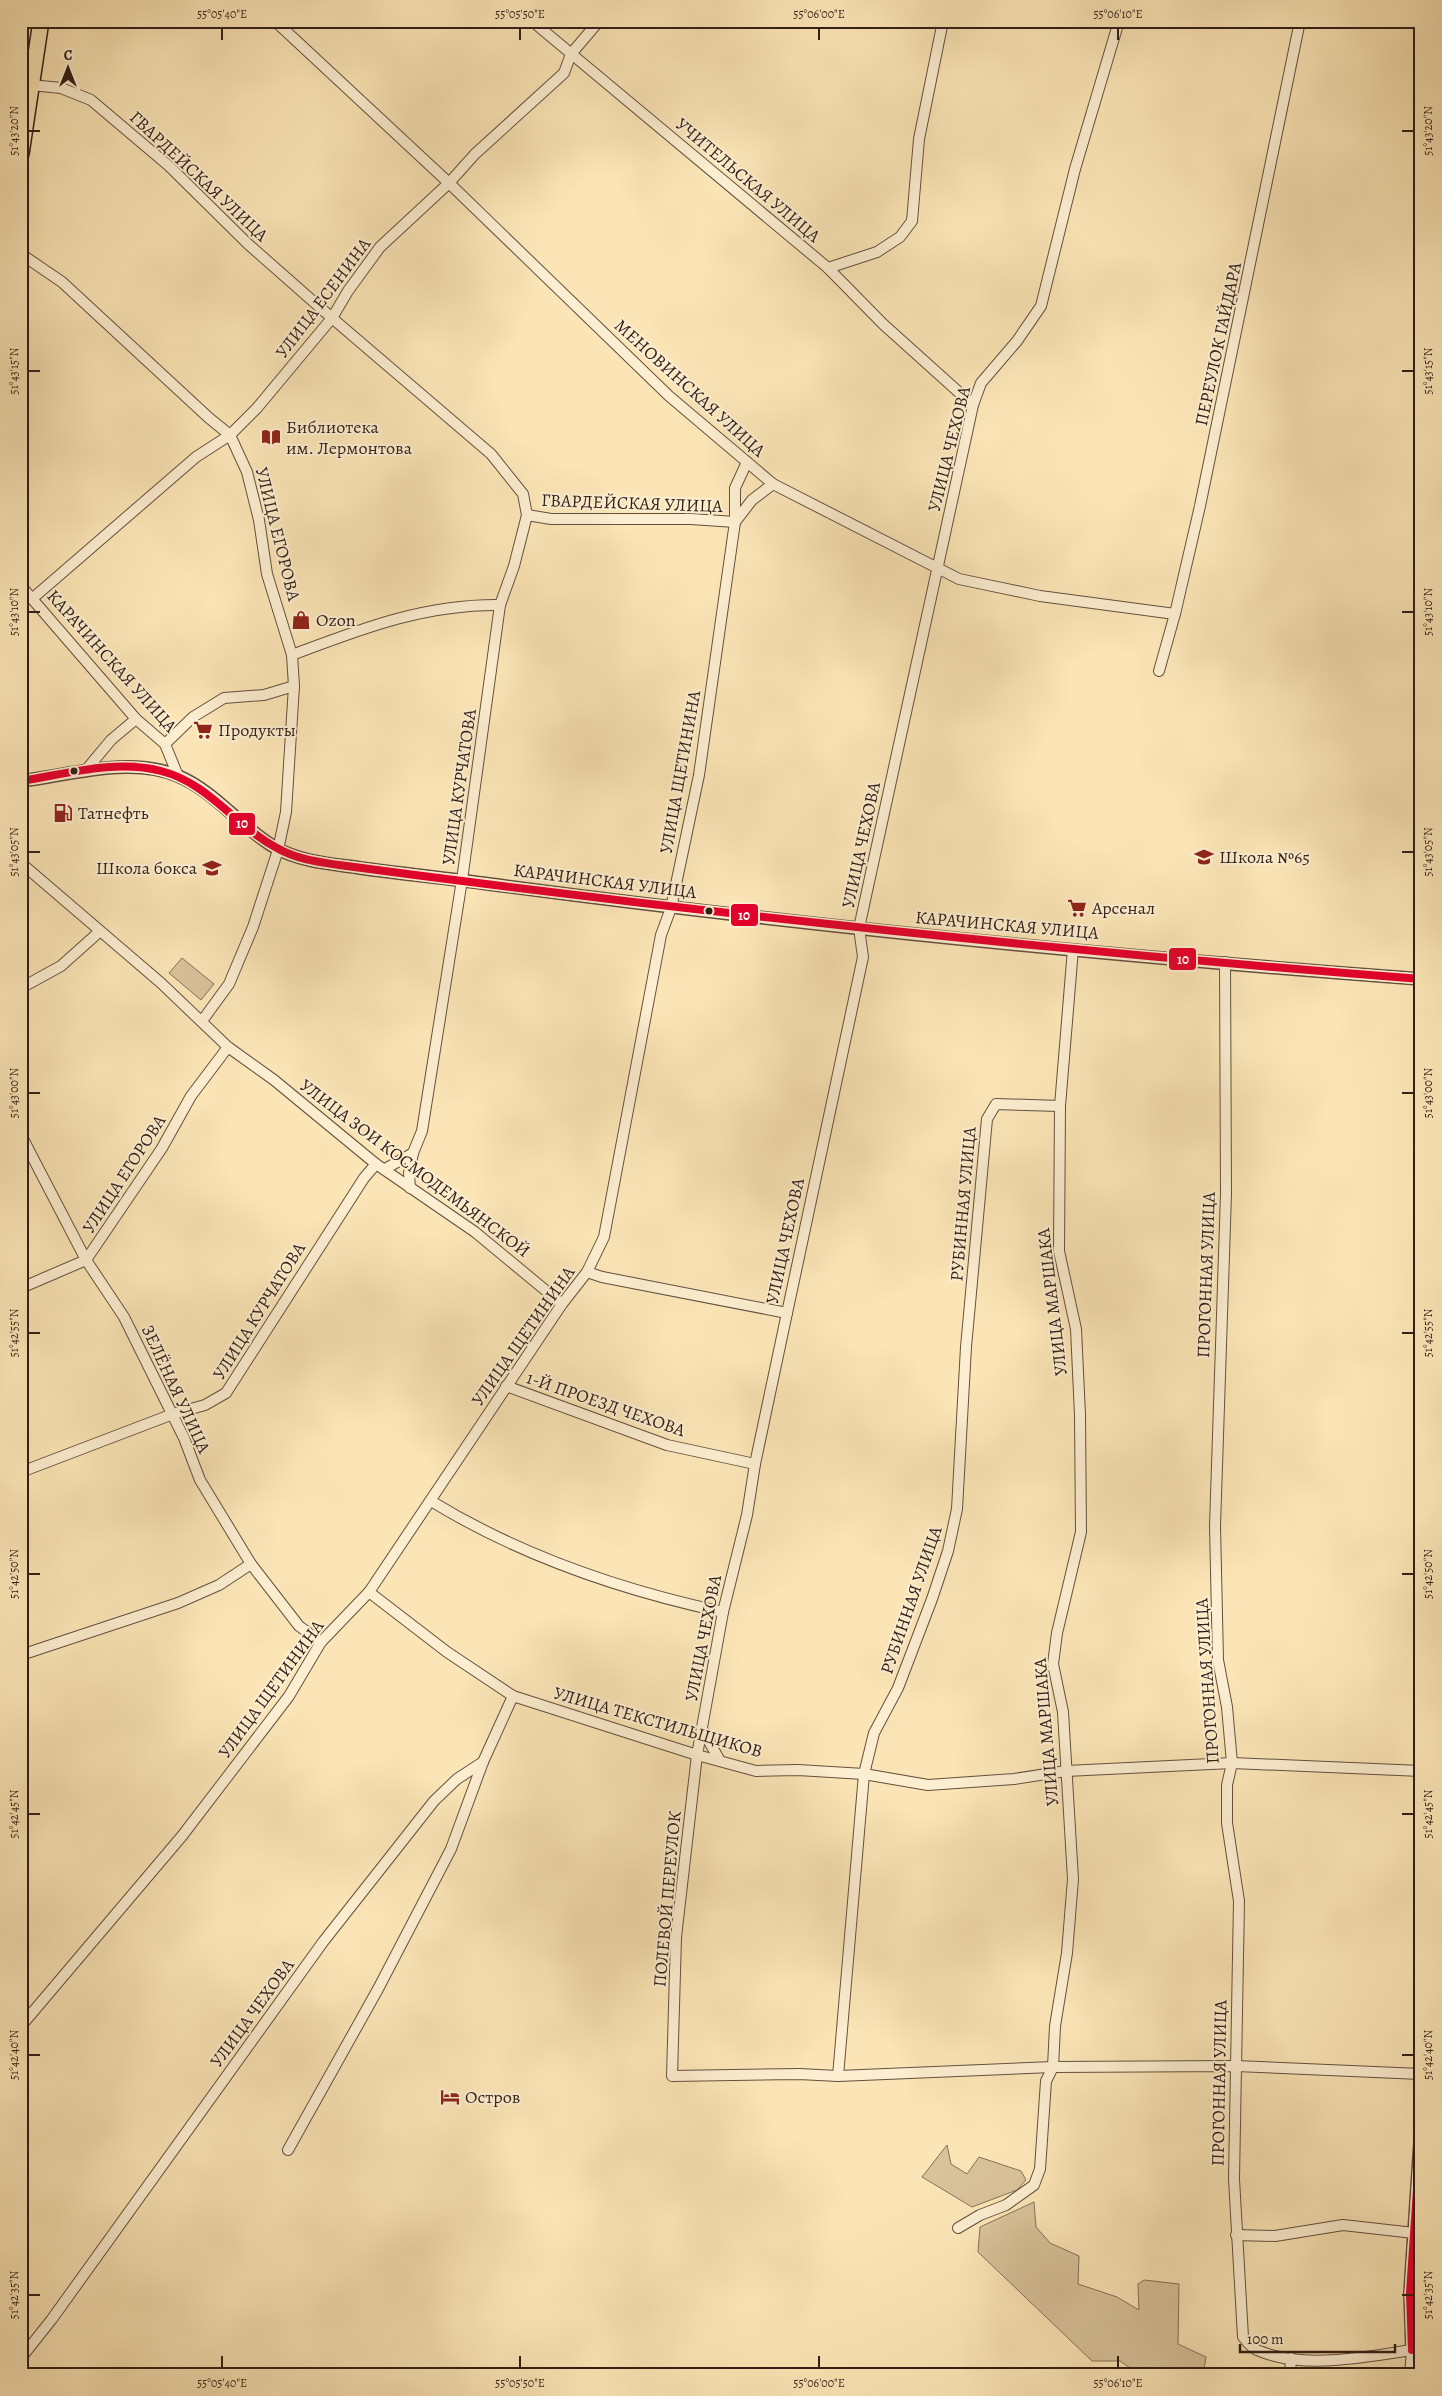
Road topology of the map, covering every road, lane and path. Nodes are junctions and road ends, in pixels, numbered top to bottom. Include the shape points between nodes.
1 (41, 21) edge
2 (275, 21) edge
3 (532, 21) edge
4 (599, 21) edge
5 (943, 21) edge
6 (1119, 21) edge
7 (1300, 21) edge
8 (570, 54) junction
9 (31, 85) junction
10 (21, 154) edge
11 (449, 183) junction
12 (21, 254) edge
13 (828, 268) junction
14 (332, 318) junction
15 (973, 405) junction
16 (230, 434) junction
17 (747, 462) junction
18 (773, 484) junction
19 (527, 515) junction
20 (735, 522) junction
21 (936, 566) junction
22 (21, 586) edge
23 (33, 598) junction
24 (500, 605) junction
25 (1176, 614) junction
26 (292, 655) junction
27 (1159, 671) dead end
28 (294, 686) junction
29 (136, 719) junction
30 (165, 744) junction
31 (86, 770) junction
32 (178, 776) junction
33 (21, 782) edge
34 (278, 850) junction
35 (21, 863) edge
36 (462, 880) junction
37 (671, 908) junction
38 (860, 928) junction
39 (99, 932) junction
40 (1073, 949) junction
41 (1225, 962) junction
42 (1421, 979) edge
43 (21, 988) edge
44 (202, 1021) junction
45 (228, 1047) junction
46 (1060, 1106) junction
47 (21, 1135) edge
48 (413, 1152) junction
49 (380, 1167) junction
50 (410, 1188) junction
51 (86, 1260) junction
52 (587, 1272) junction
53 (21, 1288) edge
54 (562, 1304) junction
55 (787, 1313) junction
56 (506, 1386) junction
57 (173, 1414) junction
58 (755, 1464) junction
59 (21, 1472) edge
60 (431, 1501) junction
61 (251, 1564) junction
62 (369, 1592) junction
63 (723, 1612) junction
64 (321, 1642) junction
65 (21, 1655) edge
66 (513, 1696) junction
67 (702, 1729) junction
68 (697, 1755) junction
69 (720, 1761) junction
70 (483, 1762) junction
71 (1232, 1763) junction
72 (1421, 1771) edge
73 (1066, 1772) junction
74 (864, 1774) junction
75 (21, 2026) edge
76 (1236, 2066) junction
77 (1053, 2067) junction
78 (1421, 2074) edge
79 (838, 2076) junction
80 (1421, 2127) edge
81 (288, 2150) dead end
82 (958, 2228) dead end
83 (1414, 2233) junction
84 (1236, 2235) junction
85 (1416, 2350) edge
86 (21, 2358) edge
87 (1291, 2358) junction
88 (1290, 2375) edge
89 (1410, 2375) edge

1 - 9 main road
2 - 11 street, МЕНОВИНСКАЯ УЛИЦА
3 - 8 street, УЧИТЕЛЬСКАЯ УЛИЦА
4 - 8 street, УЛИЦА ЕСЕНИНА
5 - 13 street via 919,139 912,221 900,237 877,252
6 - 15 street, УЛИЦА ЧЕХОВА via 1075,169 1041,306 982,384
7 - 25 street, ПЕРЕУЛОК ГАЙДАРА
8 - 11 street, УЛИЦА ЕСЕНИНА via 564,73 475,154
8 - 13 street, УЧИТЕЛЬСКАЯ УЛИЦА
9 - 10 main road
9 - 14 street, ГВАРДЕЙСКАЯ УЛИЦА via 61,88 91,100 168,166 248,244
11 - 14 street, УЛИЦА ЕСЕНИНА via 380,247
11 - 17 street, МЕНОВИНСКАЯ УЛИЦА via 669,396
12 - 16 street, УЛИЦА ЕГОРОВА via 62,282
13 - 15 street, УЧИТЕЛЬСКАЯ УЛИЦА via 883,324
14 - 16 street, УЛИЦА ЕСЕНИНА via 257,408
14 - 19 street, ГВАРДЕЙСКАЯ УЛИЦА via 491,454 523,494
15 - 21 street, УЛИЦА ЧЕХОВА
16 - 23 street, УЛИЦА ЕСЕНИНА via 196,457
16 - 26 street, УЛИЦА ЕГОРОВА via 247,472 268,574
17 - 18 street, МЕНОВИНСКАЯ УЛИЦА
17 - 20 street, УЛИЦА ЩЕТИНИНА via 735,488
18 - 20 street via 752,500
18 - 21 street, МЕНОВИНСКАЯ УЛИЦА
19 - 20 street, ГВАРДЕЙСКАЯ УЛИЦА via 551,519
19 - 24 street, УЛИЦА КУРЧАТОВА
20 - 37 street, УЛИЦА ЩЕТИНИНА via 699,775
21 - 25 street, МЕНОВИНСКАЯ УЛИЦА via 959,579 1040,596
21 - 38 street, УЛИЦА ЧЕХОВА
22 - 23 street, КАРАЧИНСКАЯ УЛИЦА
23 - 29 street, КАРАЧИНСКАЯ УЛИЦА
24 - 26 street via 472,604 399,617
24 - 36 street, УЛИЦА КУРЧАТОВА
25 - 27 street, ПЕРЕУЛОК ГАЙДАРА
26 - 28 street, УЛИЦА ЕГОРОВА
28 - 30 street via 264,695 224,698 193,717
28 - 34 street, УЛИЦА ЕГОРОВА via 286,812
29 - 30 street, КАРАЧИНСКАЯ УЛИЦА
29 - 31 street via 111,740
30 - 32 street, КАРАЧИНСКАЯ УЛИЦА
31 - 32 street via 130,768
31 - 33 street
32 - 34 street, КАРАЧИНСКАЯ УЛИЦА via 209,795
34 - 36 street, КАРАЧИНСКАЯ УЛИЦА via 304,859
34 - 44 street, УЛИЦА ЕГОРОВА via 253,927 229,984
35 - 39 street, УЛИЦА ЗОИ КОСМОДЕМЬЯНСКОЙ
36 - 37 street, КАРАЧИНСКАЯ УЛИЦА
36 - 48 street, УЛИЦА КУРЧАТОВА via 422,1131
37 - 38 street, КАРАЧИНСКАЯ УЛИЦА
37 - 52 street, УЛИЦА ЩЕТИНИНА via 661,934 604,1237
38 - 40 street, КАРАЧИНСКАЯ УЛИЦА
38 - 55 street, УЛИЦА ЧЕХОВА via 863,957
39 - 43 street via 61,966
39 - 44 street, УЛИЦА ЗОИ КОСМОДЕМЬЯНСКОЙ
40 - 41 street, КАРАЧИНСКАЯ УЛИЦА
40 - 46 street, УЛИЦА МАРШАКА
41 - 42 street, КАРАЧИНСКАЯ УЛИЦА
41 - 71 street, ПРОГОННАЯ УЛИЦА via 1226,1194 1215,1526 1218,1660 1227,1707
44 - 45 street, УЛИЦА ЗОИ КОСМОДЕМЬЯНСКОЙ
45 - 49 street, УЛИЦА ЗОИ КОСМОДЕМЬЯНСКОЙ via 274,1080
45 - 51 street, УЛИЦА ЕГОРОВА via 191,1096 162,1148
46 - 73 street, УЛИЦА МАРШАКА via 1058,1251 1076,1329 1082,1532 1059,1624 1053,1664 1063,1712
46 - 74 street, РУБИННАЯ УЛИЦА via 996,1104 987,1119 966,1347 957,1509 948,1551 932,1599 898,1688 874,1733
47 - 51 street, ЗЕЛЁНАЯ УЛИЦА
48 - 49 street, УЛИЦА КУРЧАТОВА
48 - 50 street, УЛИЦА КУРЧАТОВА
49 - 50 street, УЛИЦА ЗОИ КОСМОДЕМЬЯНСКОЙ
49 - 57 street, УЛИЦА КУРЧАТОВА via 364,1178 226,1393 205,1405
50 - 54 street, УЛИЦА ЗОИ КОСМОДЕМЬЯНСКОЙ via 475,1232
51 - 53 street, УЛИЦА ЕГОРОВА
51 - 57 street, ЗЕЛЁНАЯ УЛИЦА via 124,1317
52 - 54 street, УЛИЦА ЩЕТИНИНА
52 - 55 street
54 - 56 street, УЛИЦА ЩЕТИНИНА
55 - 58 street, УЛИЦА ЧЕХОВА
56 - 58 street, 1-Й ПРОЕЗД ЧЕХОВА via 667,1446
56 - 60 street, УЛИЦА ЩЕТИНИНА
57 - 59 street, УЛИЦА КУРЧАТОВА
57 - 61 street, ЗЕЛЁНАЯ УЛИЦА via 200,1480
58 - 63 street, УЛИЦА ЧЕХОВА via 747,1514
60 - 62 street, УЛИЦА ЩЕТИНИНА
60 - 63 street via 508,1543 596,1578 667,1600
61 - 64 street, ЗЕЛЁНАЯ УЛИЦА via 298,1626
61 - 65 street via 219,1585 178,1603
62 - 64 street, УЛИЦА ЩЕТИНИНА
62 - 66 street, УЛИЦА ТЕКСТИЛЬЩИКОВ via 447,1652
63 - 67 street, УЛИЦА ЧЕХОВА
64 - 75 street, УЛИЦА ЩЕТИНИНА via 289,1696 182,1836
66 - 68 street, УЛИЦА ТЕКСТИЛЬЩИКОВ
66 - 70 street
67 - 68 street, УЛИЦА ЧЕХОВА
67 - 69 street, УЛИЦА ЧЕХОВА
68 - 69 street, УЛИЦА ТЕКСТИЛЬЩИКОВ
68 - 79 street, ПОЛЕВОЙ ПЕРЕУЛОК via 676,1937 672,2076
69 - 74 street, УЛИЦА ТЕКСТИЛЬЩИКОВ via 756,1771
70 - 81 street via 451,1849
70 - 86 street, УЛИЦА ЧЕХОВА via 457,1779 434,1801 323,1942
71 - 72 street, УЛИЦА ТЕКСТИЛЬЩИКОВ
71 - 73 street, УЛИЦА ТЕКСТИЛЬЩИКОВ
71 - 76 street, ПРОГОННАЯ УЛИЦА via 1227,1785 1227,1823 1239,1901
73 - 74 street, УЛИЦА ТЕКСТИЛЬЩИКОВ via 928,1785
73 - 77 street, УЛИЦА МАРШАКА via 1073,1879
74 - 79 street, РУБИННАЯ УЛИЦА
76 - 77 street
76 - 78 street
76 - 84 street, ПРОГОННАЯ УЛИЦА
77 - 79 street
77 - 82 street, УЛИЦА МАРШАКА via 1046,2081 1040,2170 1034,2185 1006,2205
80 - 83 street
83 - 84 street via 1343,2225 1275,2236
83 - 85 street via 1410,2293
84 - 87 street, ПРОГОННАЯ УЛИЦА via 1243,2336 1255,2350
85 - 87 street via 1344,2360
85 - 89 street
87 - 88 street

